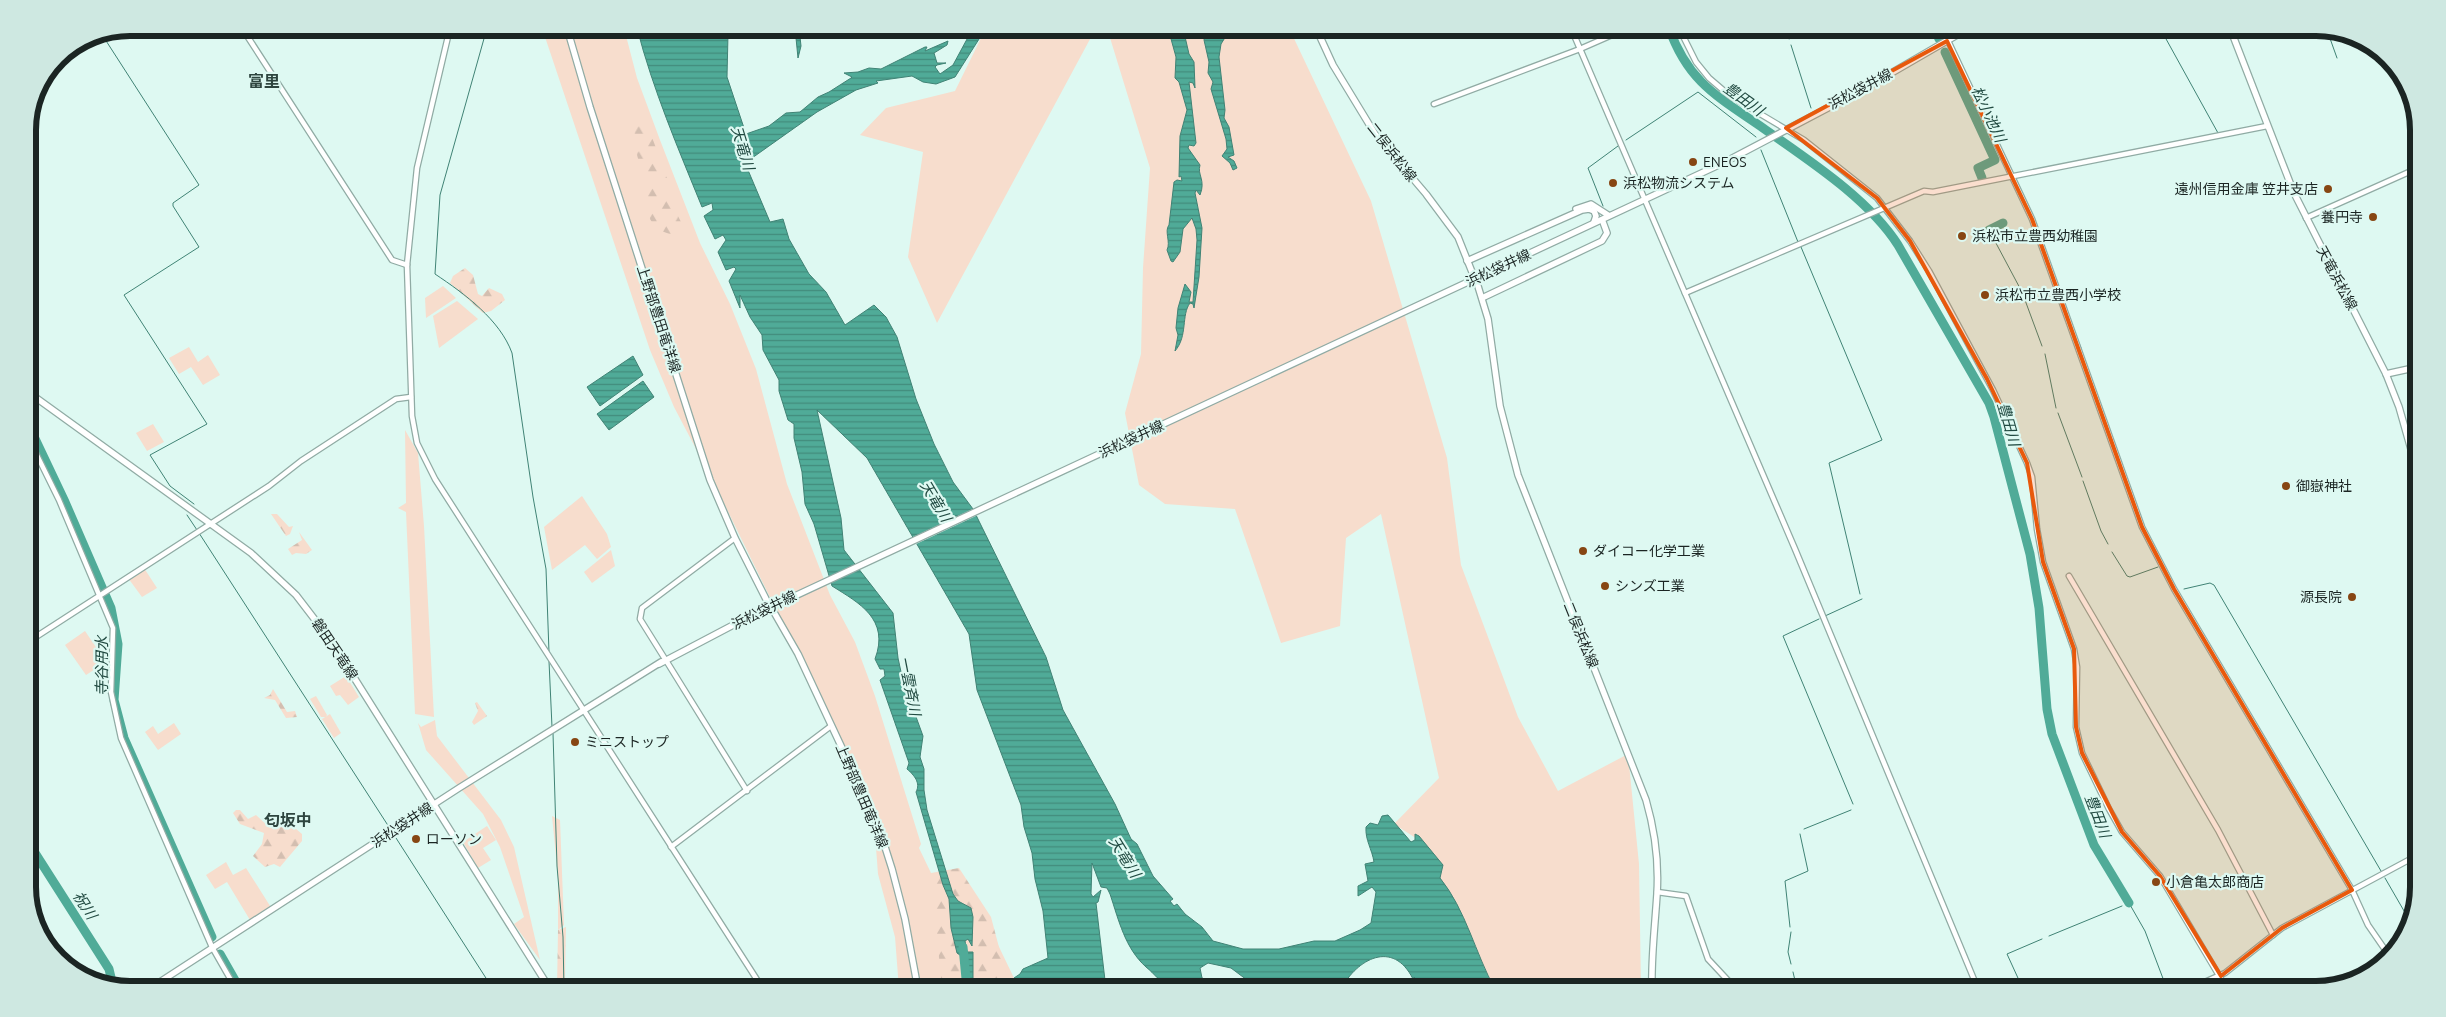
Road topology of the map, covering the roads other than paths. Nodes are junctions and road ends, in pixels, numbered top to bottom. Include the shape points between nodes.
1 (247, 36) edge
2 (448, 36) edge
3 (569, 36) edge
4 (1320, 36) edge
5 (1574, 36) edge
6 (1610, 36) edge
7 (1683, 36) edge
8 (1945, 36) edge
9 (1955, 36) edge
10 (2233, 36) edge
11 (1947, 41) junction
12 (1580, 49) junction
13 (1434, 104) dead end
14 (2267, 126) junction
15 (1786, 128) junction
16 (2410, 172) edge
17 (2012, 176) junction
18 (1646, 199) junction
19 (1886, 208) junction
20 (1566, 215) junction
21 (1611, 215) junction
22 (2306, 218) junction
23 (1603, 222) junction
24 (1592, 224) junction
25 (1467, 260) junction
26 (407, 265) junction
27 (1472, 272) dead end
28 (1477, 283) dead end
29 (1685, 293) junction
30 (1482, 298) junction
31 (2410, 369) edge
32 (2386, 374) junction
33 (411, 397) junction
34 (36, 398) edge
35 (2410, 447) edge
36 (36, 453) edge
37 (211, 524) junction
38 (735, 538) junction
39 (2069, 576) dead end
40 (100, 596) junction
41 (768, 602) dead end
42 (774, 614) dead end
43 (36, 637) edge
44 (666, 660) junction
45 (583, 710) junction
46 (831, 726) junction
47 (747, 791) junction
48 (434, 805) junction
49 (671, 847) junction
50 (2410, 859) edge
51 (2352, 890) junction
52 (1657, 892) junction
53 (2273, 934) junction
54 (212, 947) junction
55 (2385, 950) edge
56 (2221, 976) junction
57 (161, 981) edge
58 (231, 981) edge
59 (544, 981) edge
60 (757, 981) edge
61 (916, 981) edge
62 (1652, 981) edge
63 (1728, 981) edge
64 (1974, 981) edge
65 (2210, 981) edge
66 (2223, 981) edge

1 - 26 street via 392,260
2 - 26 street via 417,168
3 - 38 main road, 上野部豊田竜洋線 via 710,480
4 - 25 main road, 二俣浜松線 via 1333,65 1375,134 1458,237
5 - 12 street
6 - 12 street
7 - 15 street via 1709,78 1730,96
8 - 11 street
9 - 11 main road, 浜松袋井線
10 - 14 main road, 天竜浜松線
11 - 15 main road, 浜松袋井線 via 1862,90
11 - 17 street
12 - 13 street
12 - 18 street
14 - 17 street
14 - 22 main road, 天竜浜松線
15 - 18 main road, 浜松袋井線 via 1723,163
15 - 19 street via 1853,177
16 - 22 street
17 - 19 street via 1924,191
17 - 51 street via 2032,219 2142,527 2174,589
18 - 21 main road, 浜松袋井線
18 - 29 street
19 - 29 street
19 - 56 street via 1929,271 1993,390 2032,476 2036,529 2043,562 2074,649 2077,667 2076,727 2082,754 2122,832 2160,876
20 - 21 main road via 1588,204
20 - 24 main road via 1590,208 1596,214
20 - 25 main road
21 - 23 main road, 浜松袋井線
21 - 24 main road, 浜松袋井線
22 - 32 main road, 天竜浜松線
23 - 24 main road, 浜松袋井線
23 - 30 main road via 1607,233 1602,241
24 - 44 main road, 浜松袋井線 via 795,595
25 - 27 main road, 二俣浜松線
26 - 33 street
28 - 30 main road, 二俣浜松線
29 - 64 street
30 - 52 main road, 二俣浜松線 via 1490,326 1495,376 1508,442 1538,528 1646,800 1654,834
31 - 32 main road
32 - 35 main road, 天竜浜松線
33 - 37 street via 396,399 367,417
33 - 45 street via 415,434 424,461
34 - 37 main road, 磐田天竜線
36 - 40 street
37 - 40 street
37 - 48 main road, 磐田天竜線 via 283,581 314,617
38 - 41 main road, 上野部豊田竜洋線
38 - 44 street via 642,608 640,619
39 - 53 street via 2218,830
40 - 43 street
40 - 54 street via 113,628 111,692 121,738
42 - 46 main road, 上野部豊田竜洋線 via 798,654
44 - 45 main road, 浜松袋井線
44 - 47 street
45 - 48 main road, 浜松袋井線
45 - 49 street
46 - 47 street
46 - 61 main road, 上野部豊田竜洋線 via 878,825 890,861 905,919
47 - 49 street
48 - 54 main road, 浜松袋井線
48 - 59 main road, 磐田天竜線
49 - 60 street
50 - 51 street
51 - 53 street
51 - 55 street via 2368,925
52 - 62 main road, 二俣浜松線
52 - 63 street via 1686,896 1708,959
53 - 56 street
54 - 57 main road, 浜松袋井線
54 - 58 street
56 - 65 street
56 - 66 street

